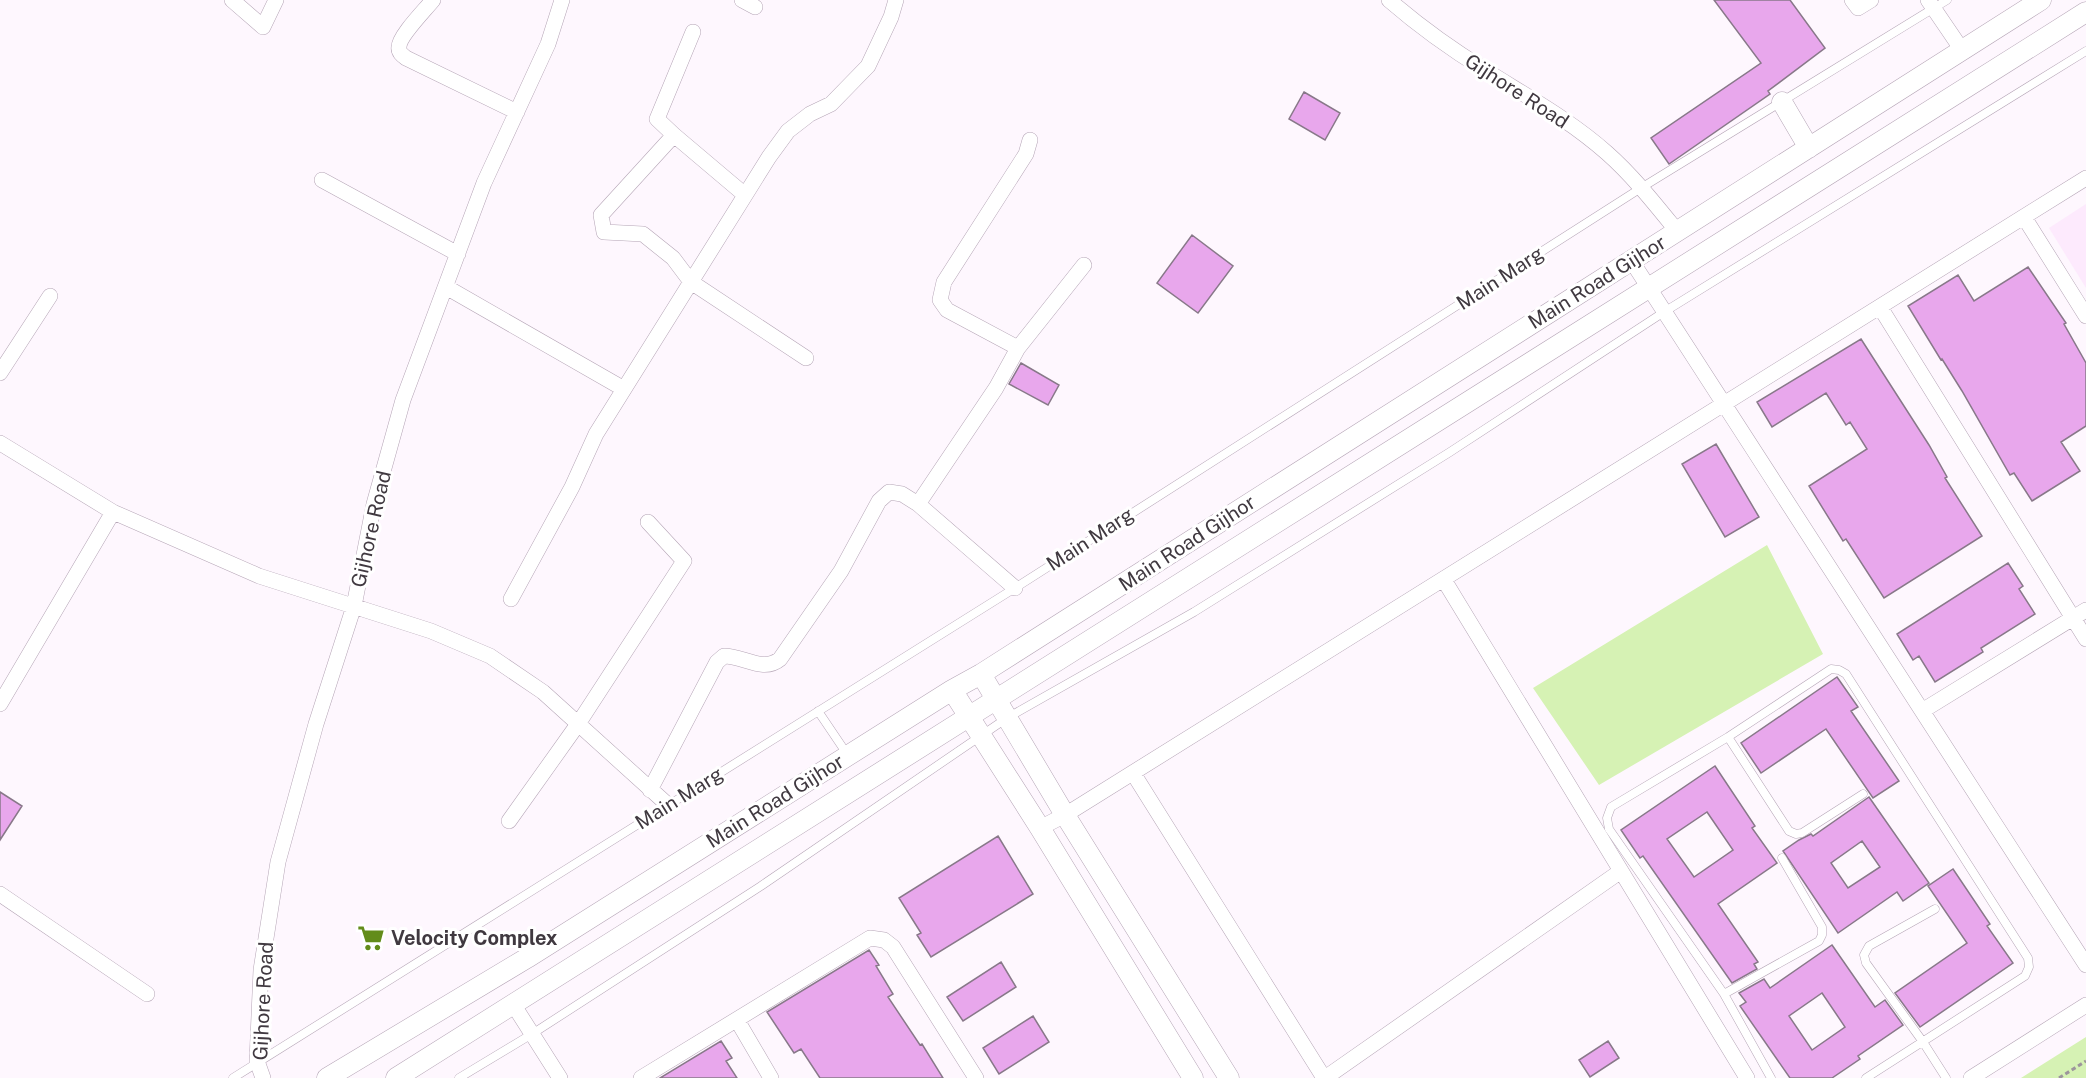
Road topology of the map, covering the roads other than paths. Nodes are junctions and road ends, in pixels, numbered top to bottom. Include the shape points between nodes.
1 (232, 0) edge
2 (276, 0) edge
3 (433, 0) edge
4 (562, 0) edge
5 (896, 0) edge
6 (1389, 0) edge
7 (1852, 0) edge
8 (1871, 0) edge
9 (2041, 0) edge
10 (1937, 3) edge
11 (2086, 12) edge
12 (693, 32) dead end
13 (1962, 50) junction
14 (2086, 51) edge
15 (1782, 102) junction
16 (517, 112) junction
17 (674, 135) junction
18 (1030, 140) dead end
19 (1809, 148) junction
20 (2086, 178) edge
21 (322, 180) dead end
22 (1641, 188) junction
23 (745, 195) junction
24 (2024, 217) junction
25 (1677, 231) junction
26 (458, 254) junction
27 (1631, 260) junction
28 (1084, 265) dead end
29 (691, 282) junction
30 (446, 287) junction
31 (1649, 289) junction
32 (50, 296) dead end
33 (1880, 307) junction
34 (1664, 312) junction
35 (2086, 316) edge
36 (1018, 348) junction
37 (806, 358) dead end
38 (0, 373) edge
39 (624, 389) junction
40 (1724, 405) junction
41 (0, 443) edge
42 (918, 504) junction
43 (113, 512) junction
44 (648, 522) dead end
45 (1444, 580) junction
46 (1015, 588) junction
47 (511, 599) dead end
48 (354, 606) junction
49 (2080, 614) edge
50 (2086, 639) edge
51 (981, 674) junction
52 (952, 690) junction
53 (996, 700) junction
54 (0, 704) edge
55 (818, 711) junction
56 (1922, 711) junction
57 (968, 716) junction
58 (1006, 718) junction
59 (578, 724) junction
60 (980, 735) junction
61 (1728, 737) junction
62 (848, 756) junction
63 (1132, 773) junction
64 (650, 790) junction
65 (1863, 794) dead end
66 (668, 805) junction
67 (1065, 815) junction
68 (509, 821) dead end
69 (1040, 828) junction
70 (1782, 858) dead end
71 (1621, 871) junction
72 (0, 894) edge
73 (1935, 909) dead end
74 (2086, 965) edge
75 (147, 994) dead end
76 (1724, 994) junction
77 (513, 1004) junction
78 (2086, 1005) edge
79 (737, 1020) junction
80 (532, 1034) junction
81 (1923, 1042) junction
82 (257, 1061) junction
83 (233, 1078) edge
84 (263, 1078) edge
85 (327, 1078) edge
86 (396, 1078) edge
87 (459, 1078) edge
88 (560, 1078) edge
89 (641, 1078) edge
90 (771, 1078) edge
91 (976, 1078) edge
92 (1192, 1078) edge
93 (1229, 1078) edge
94 (1325, 1078) edge
95 (1747, 1078) edge
96 (1771, 1078) edge
97 (1866, 1078) edge
98 (1946, 1078) edge
99 (1971, 1078) edge

1 - 2 street via 263,27
3 - 16 street via 400,39 400,54
4 - 16 street, Gijhore Road via 548,44
5 - 23 street via 868,66 831,104 788,131
6 - 22 street, Gijhore Road via 1421,28 1545,107 1606,152
7 - 8 street via 1858,8
9 - 13 street, Main Road Gijhor
10 - 13 street
10 - 15 lane, Main Marg
11 - 31 street, Main Road Gijhor
12 - 17 street via 657,119
13 - 19 street, Main Road Gijhor
14 - 34 lane
15 - 19 street
15 - 22 lane, Main Marg
16 - 26 street, Gijhore Road via 484,183
17 - 23 street
17 - 29 street via 601,215 604,232 643,234 673,258
18 - 36 street via 1026,154 944,282 940,300 947,310
19 - 25 street, Main Road Gijhor
20 - 24 street
21 - 26 street
22 - 25 street, Gijhore Road
22 - 46 lane, Main Marg
23 - 29 street
24 - 33 street
24 - 35 street
25 - 27 street, Main Road Gijhor
26 - 30 street, Gijhore Road
27 - 31 street
27 - 51 street, Main Road Gijhor
28 - 36 street
29 - 37 street
29 - 39 street
30 - 39 street
30 - 48 street, Gijhore Road via 403,400 374,504
31 - 34 street
31 - 53 street, Main Road Gijhor
32 - 38 street
33 - 40 street
33 - 49 street
34 - 40 street
34 - 58 lane via 1194,612
36 - 42 street via 996,388
39 - 47 street via 596,434
40 - 45 street
40 - 56 street
41 - 43 street
42 - 46 street
42 - 64 street via 902,494 889,492 879,501 841,571 773,665 758,665 736,656 724,656 717,662
43 - 48 street via 260,576
43 - 54 street
44 - 59 street via 684,561
45 - 63 street
45 - 71 street
46 - 55 lane, Main Marg
48 - 59 street via 431,631 490,656 543,692
48 - 82 street, Gijhore Road via 278,862 261,970
49 - 50 street
49 - 56 street
51 - 52 street, Main Road Gijhor
51 - 53 street
52 - 57 street
52 - 62 street, Main Road Gijhor
53 - 57 street, Main Road Gijhor
53 - 58 street
55 - 62 lane
55 - 66 lane, Main Marg
56 - 74 street
57 - 60 street
57 - 77 street, Main Road Gijhor
58 - 60 lane
58 - 67 street
59 - 64 street
59 - 68 street
60 - 69 street
60 - 80 lane via 761,886
61 - 65 lane via 1789,831 1796,834
61 - 76 lane via 1611,807 1607,818 1609,830
61 - 81 lane via 1831,669 1846,674 1859,693 2028,958 2025,976
62 - 85 street, Main Road Gijhor via 527,958
63 - 67 street
63 - 94 street
64 - 66 street
66 - 82 lane, Main Marg
67 - 69 street
67 - 93 street
69 - 92 street
70 - 76 lane via 1822,927 1822,935 1818,941
71 - 94 street
71 - 95 street
72 - 75 street
73 - 81 lane via 1869,946 1864,955
76 - 96 lane
77 - 80 street
77 - 86 street, Main Road Gijhor
78 - 99 street
79 - 89 street
79 - 90 street
79 - 91 street via 870,938 884,940 894,947
80 - 87 lane
80 - 88 street
81 - 97 lane
81 - 98 lane
82 - 83 lane, Main Marg
82 - 84 street, Gijhore Road

